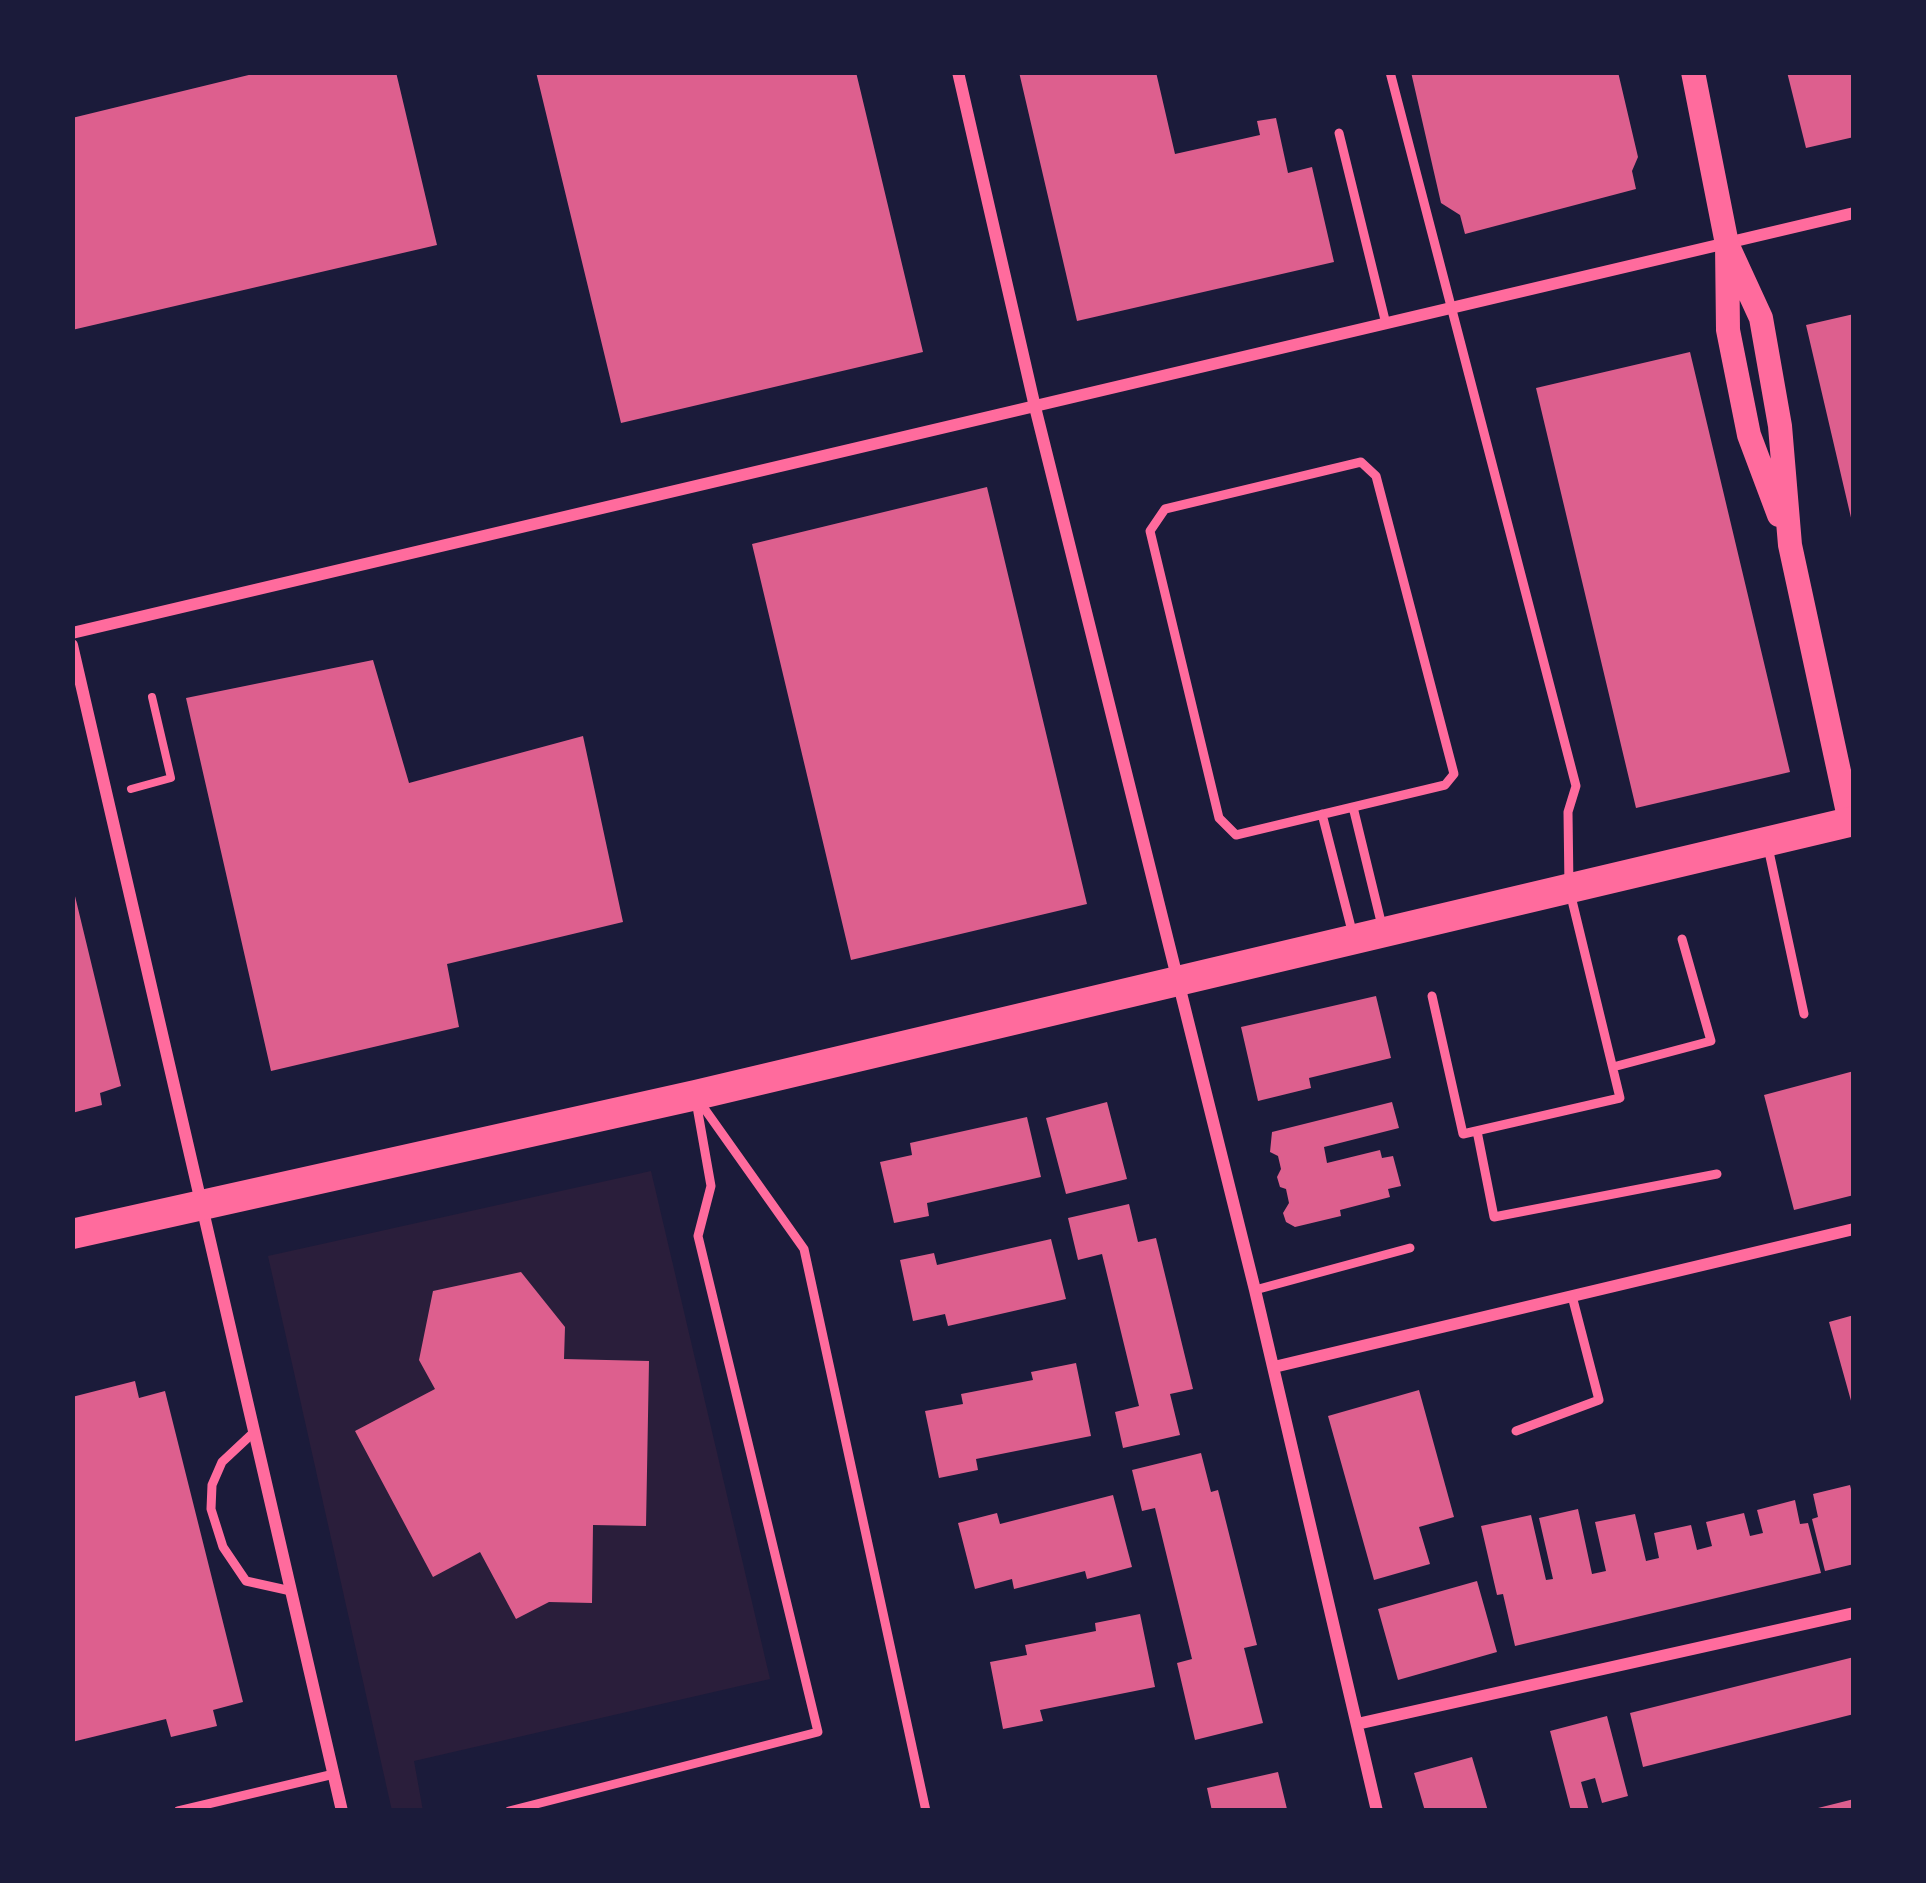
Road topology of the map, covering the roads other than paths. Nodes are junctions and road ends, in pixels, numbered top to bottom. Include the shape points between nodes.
1 (958, 72) edge
2 (1390, 72) edge
3 (1693, 72) edge
4 (1339, 133) dead end
5 (1854, 213) edge
6 (1727, 244) junction
7 (1453, 308) junction
8 (1386, 324) junction
9 (1035, 407) junction
10 (72, 633) edge
11 (72, 646) edge
12 (1353, 807) junction
13 (1322, 814) junction
14 (1852, 821) edge
15 (1767, 842) junction
16 (1570, 888) junction
17 (1369, 936) junction
18 (1682, 939) dead end
19 (1178, 982) junction
20 (1432, 996) dead end
21 (1804, 1014) dead end
22 (1613, 1067) junction
23 (695, 1095) junction
24 (1477, 1131) junction
25 (1717, 1174) dead end
26 (200, 1204) junction
27 (1854, 1228) edge
28 (72, 1234) edge
29 (1410, 1248) dead end
30 (1255, 1290) junction
31 (1572, 1296) junction
32 (1274, 1367) junction
33 (1516, 1431) dead end
34 (253, 1433) junction
35 (291, 1592) junction
36 (1854, 1613) edge
37 (1357, 1724) junction
38 (334, 1774) junction
39 (178, 1811) edge
40 (342, 1811) edge
41 (509, 1811) edge
42 (926, 1811) edge
43 (1377, 1811) edge

1 - 9 street
2 - 7 lane
3 - 6 main road
4 - 8 lane
5 - 6 street
6 - 7 street
6 - 14 main road via 1761,318 1790,545
7 - 8 street
7 - 16 lane via 1576,786 1568,812
8 - 9 street
9 - 10 street
9 - 19 street
11 - 26 street
12 - 13 lane
12 - 13 lane via 1445,785 1454,774 1376,476 1361,463 1165,509 1150,531 1219,818 1235,835
12 - 17 lane
13 - 17 lane
14 - 15 main road
15 - 16 main road
15 - 21 lane
16 - 17 main road
16 - 22 lane
17 - 19 main road
18 - 22 lane via 1711,1041
19 - 23 main road
19 - 30 street
20 - 24 lane via 1462,1134
22 - 24 lane via 1620,1098
23 - 26 main road
23 - 41 lane via 711,1186 698,1236 818,1732
23 - 42 lane via 804,1249
24 - 25 lane via 1495,1216
26 - 28 main road
26 - 34 street
27 - 31 street
29 - 30 lane
30 - 32 street
31 - 32 street
31 - 33 lane via 1599,1400
32 - 37 street
34 - 35 street
34 - 35 lane via 222,1462 211,1509 246,1581
35 - 38 street
36 - 37 street
37 - 43 street
38 - 39 lane
38 - 40 street

